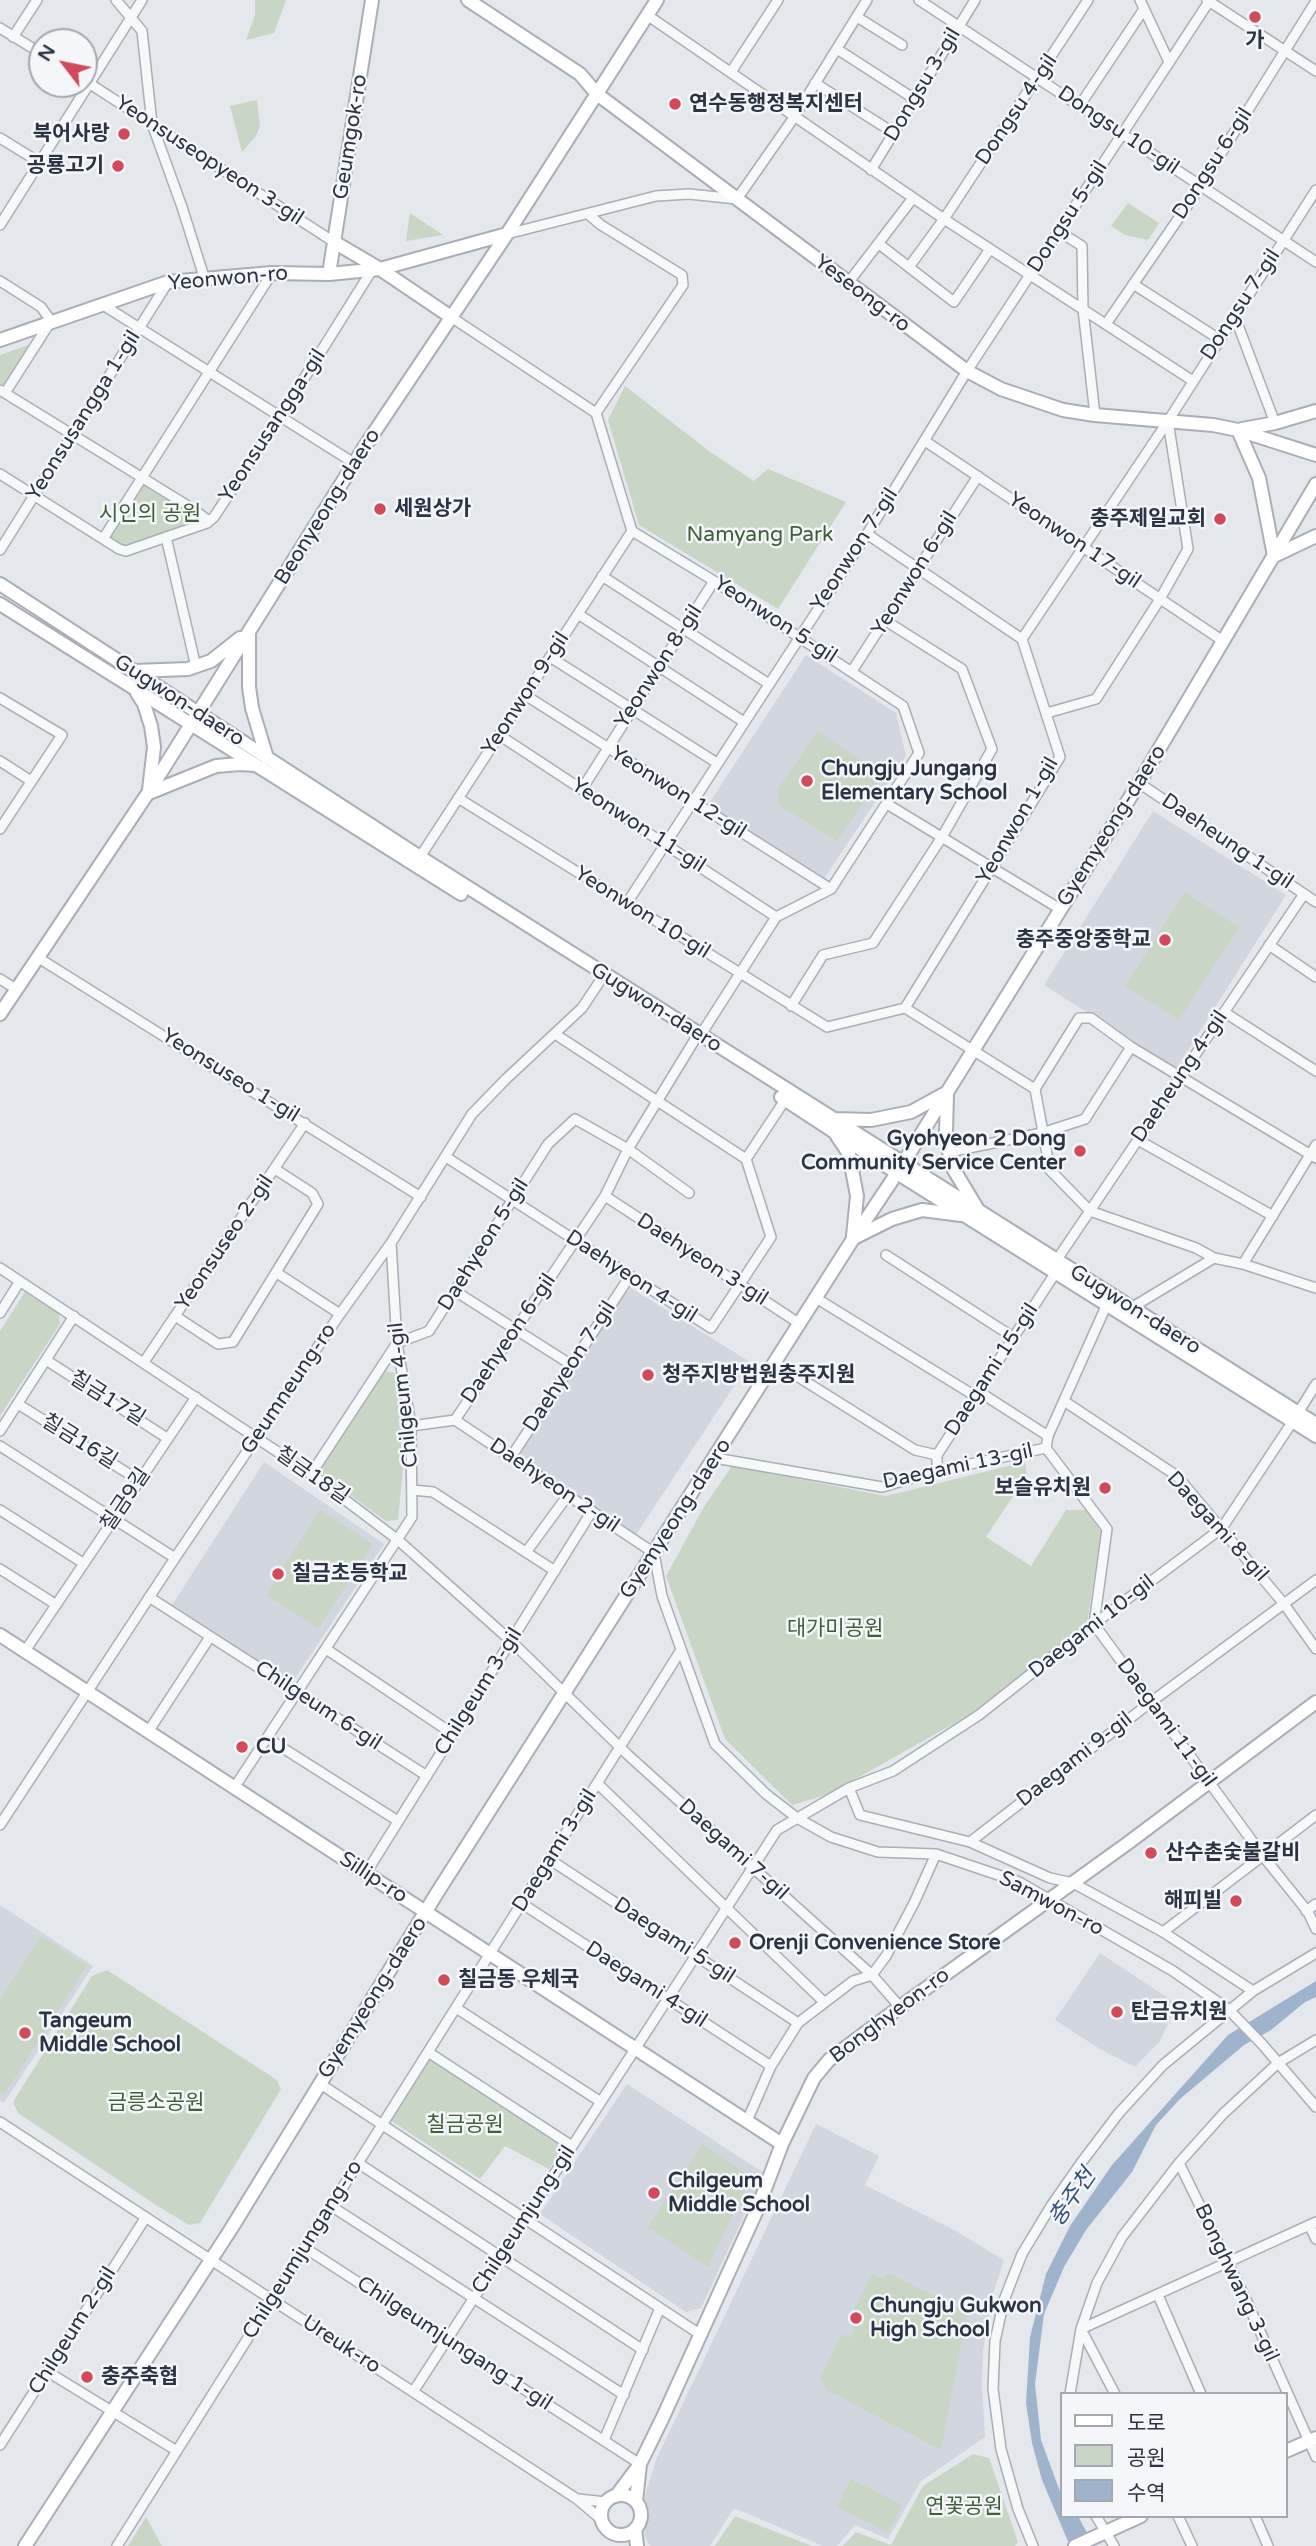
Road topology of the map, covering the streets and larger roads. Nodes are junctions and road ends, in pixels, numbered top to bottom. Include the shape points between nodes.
1 (37, 0) edge
2 (116, 0) edge
3 (142, 0) edge
4 (372, 0) edge
5 (468, 0) edge
6 (657, 0) edge
7 (778, 0) edge
8 (867, 0) edge
9 (919, 0) edge
10 (975, 0) edge
11 (1088, 0) edge
12 (1209, 1) edge
13 (1316, 1) edge
14 (1142, 4) edge
15 (647, 15) junction
16 (131, 16) junction
17 (857, 17) junction
18 (958, 26) junction
19 (0, 28) edge
20 (13, 37) junction
21 (902, 45) dead end
22 (28, 46) edge
23 (837, 49) junction
24 (1285, 52) junction
25 (1169, 62) junction
26 (98, 66) edge
27 (1316, 71) edge
28 (731, 72) junction
29 (1038, 78) junction
30 (815, 83) junction
31 (98, 89) edge
32 (597, 93) junction
33 (77, 98) edge
34 (916, 100) junction
35 (1080, 105) junction
36 (795, 116) junction
37 (152, 124) junction
38 (894, 134) junction
39 (1122, 134) junction
40 (0, 138) edge
41 (39, 162) junction
42 (871, 170) junction
43 (1200, 187) junction
44 (1316, 190) edge
45 (913, 198) junction
46 (737, 200) junction
47 (588, 214) junction
48 (944, 219) junction
49 (0, 225) edge
50 (1058, 231) junction
51 (507, 234) junction
52 (1283, 241) junction
53 (334, 242) junction
54 (879, 244) junction
55 (990, 249) junction
56 (1316, 262) edge
57 (909, 267) junction
58 (376, 270) junction
59 (272, 273) junction
60 (329, 274) junction
61 (1030, 274) junction
62 (205, 280) junction
63 (0, 281) edge
64 (168, 282) junction
65 (848, 284) junction
66 (1133, 284) junction
67 (103, 305) junction
68 (1083, 309) junction
69 (451, 317) junction
70 (1235, 317) junction
71 (51, 321) junction
72 (1106, 324) junction
73 (139, 328) junction
74 (1219, 339) junction
75 (0, 340) edge
76 (967, 371) junction
77 (209, 372) junction
78 (1193, 381) junction
79 (3, 391) edge
80 (1316, 411) edge
81 (596, 413) junction
82 (1095, 415) junction
83 (281, 417) junction
84 (1168, 421) junction
85 (1275, 423) junction
86 (1238, 430) junction
87 (73, 434) junction
88 (925, 441) junction
89 (1316, 455) edge
90 (355, 463) junction
91 (0, 474) edge
92 (978, 476) junction
93 (141, 477) junction
94 (1316, 484) edge
95 (34, 496) junction
96 (209, 521) junction
97 (632, 531) junction
98 (867, 534) junction
99 (1316, 536) edge
100 (166, 537) junction
101 (103, 539) junction
102 (1082, 548) junction
103 (0, 550) edge
104 (1274, 556) junction
105 (918, 569) junction
106 (602, 576) junction
107 (715, 581) junction
108 (0, 584) edge
109 (1160, 599) junction
110 (0, 604) edge
111 (578, 614) junction
112 (886, 621) junction
113 (684, 629) junction
114 (249, 632) junction
115 (799, 637) junction
116 (1023, 639) junction
117 (1223, 642) junction
118 (550, 657) junction
119 (196, 667) junction
120 (659, 667) junction
121 (132, 670) junction
122 (852, 671) junction
123 (769, 684) junction
124 (132, 687) junction
125 (526, 695) junction
126 (0, 698) edge
127 (633, 709) junction
128 (1046, 713) junction
129 (195, 719) junction
130 (744, 722) junction
131 (499, 735) junction
132 (608, 748) junction
133 (0, 761) edge
134 (262, 762) junction
135 (717, 763) junction
136 (31, 781) junction
137 (1139, 783) junction
138 (582, 789) junction
139 (148, 793) junction
140 (458, 798) junction
141 (692, 801) junction
142 (887, 804) junction
143 (0, 829) edge
144 (942, 837) junction
145 (665, 844) junction
146 (420, 857) junction
147 (992, 867) junction
148 (831, 889) junction
149 (1304, 894) junction
150 (1316, 902) edge
151 (627, 903) junction
152 (1060, 909) junction
153 (776, 917) junction
154 (1269, 945) junction
155 (37, 957) junction
156 (740, 974) junction
157 (1316, 976) edge
158 (602, 978) junction
159 (0, 979) edge
160 (16, 989) junction
161 (791, 1006) junction
162 (905, 1008) junction
163 (1224, 1012) junction
164 (0, 1014) edge
165 (555, 1034) junction
166 (697, 1038) junction
167 (1131, 1046) junction
168 (972, 1050) junction
169 (1316, 1071) edge
170 (1180, 1077) junction
171 (1035, 1088) junction
172 (947, 1092) junction
173 (659, 1100) junction
174 (785, 1100) junction
175 (830, 1119) junction
176 (304, 1123) junction
177 (835, 1132) junction
178 (1042, 1133) junction
179 (1138, 1140) junction
180 (1316, 1145) edge
181 (628, 1149) junction
182 (949, 1152) junction
183 (446, 1157) junction
184 (1313, 1157) edge
185 (746, 1159) junction
186 (275, 1169) junction
187 (900, 1169) junction
188 (690, 1193) dead end
189 (605, 1196) junction
190 (421, 1197) junction
191 (512, 1200) junction
192 (1090, 1211) junction
193 (973, 1214) junction
194 (1273, 1216) junction
195 (853, 1239) junction
196 (574, 1240) junction
197 (391, 1243) junction
198 (886, 1255) dead end
199 (1214, 1258) junction
200 (1243, 1264) junction
201 (1056, 1266) junction
202 (0, 1268) edge
203 (277, 1273) junction
204 (630, 1276) junction
205 (20, 1281) junction
206 (741, 1285) junction
207 (1316, 1288) edge
208 (455, 1291) junction
209 (816, 1298) junction
210 (1107, 1304) junction
211 (1131, 1308) junction
212 (0, 1313) edge
213 (340, 1314) junction
214 (74, 1316) junction
215 (175, 1316) junction
216 (800, 1325) junction
217 (515, 1330) junction
218 (1013, 1337) junction
219 (397, 1343) junction
220 (46, 1360) junction
221 (144, 1362) junction
222 (776, 1363) junction
223 (570, 1364) junction
224 (1316, 1384) edge
225 (976, 1393) junction
226 (196, 1397) junction
227 (1064, 1401) junction
228 (18, 1404) junction
229 (1296, 1417) junction
230 (455, 1420) junction
231 (1316, 1424) edge
232 (411, 1426) junction
233 (0, 1431) edge
234 (1048, 1436) junction
235 (1316, 1436) edge
236 (257, 1437) junction
237 (167, 1438) junction
238 (0, 1446) edge
239 (1046, 1448) junction
240 (937, 1455) junction
241 (511, 1457) junction
242 (715, 1458) junction
243 (937, 1471) junction
244 (312, 1474) junction
245 (140, 1480) junction
246 (413, 1490) junction
247 (568, 1495) junction
248 (0, 1510) edge
249 (592, 1511) junction
250 (114, 1519) junction
251 (1223, 1528) junction
252 (398, 1540) junction
253 (527, 1551) junction
254 (654, 1553) junction
255 (175, 1558) junction
256 (83, 1563) junction
257 (0, 1569) edge
258 (555, 1571) junction
259 (1316, 1580) edge
260 (149, 1597) junction
261 (55, 1604) junction
262 (1284, 1604) junction
263 (1094, 1624) junction
264 (0, 1635) edge
265 (210, 1637) junction
266 (510, 1641) junction
267 (326, 1649) junction
268 (1316, 1649) edge
269 (681, 1650) junction
270 (25, 1651) junction
271 (86, 1691) junction
272 (297, 1693) junction
273 (564, 1694) junction
274 (1151, 1702) junction
275 (1316, 1702) edge
276 (148, 1732) junction
277 (453, 1734) junction
278 (267, 1738) junction
279 (620, 1747) junction
280 (427, 1776) junction
281 (1209, 1782) junction
282 (597, 1783) junction
283 (234, 1788) junction
284 (849, 1788) junction
285 (1316, 1815) edge
286 (797, 1818) junction
287 (398, 1821) junction
288 (0, 1825) edge
289 (970, 1842) junction
290 (936, 1854) junction
291 (1263, 1856) junction
292 (550, 1859) junction
293 (753, 1867) junction
294 (366, 1873) junction
295 (1073, 1883) junction
296 (1047, 1900) junction
297 (522, 1903) junction
298 (1316, 1904) edge
299 (727, 1908) junction
300 (1306, 1911) junction
301 (427, 1913) junction
302 (1316, 1929) edge
303 (1163, 1932) junction
304 (1316, 1953) edge
305 (490, 1954) junction
306 (696, 1956) junction
307 (872, 1975) junction
308 (1253, 1991) junction
309 (667, 2000) junction
310 (824, 2002) junction
311 (900, 2007) junction
312 (456, 2008) junction
313 (1228, 2009) junction
314 (798, 2023) junction
315 (1316, 2040) edge
316 (636, 2049) junction
317 (428, 2052) junction
318 (1278, 2063) junction
319 (771, 2066) junction
320 (320, 2083) junction
321 (601, 2102) junction
322 (1316, 2107) edge
323 (747, 2121) junction
324 (0, 2122) edge
325 (383, 2123) junction
326 (782, 2144) junction
327 (572, 2146) junction
328 (358, 2163) junction
329 (1179, 2163) junction
330 (331, 2206) junction
331 (146, 2217) junction
332 (526, 2218) junction
333 (1312, 2224) edge
334 (1316, 2239) edge
335 (304, 2248) junction
336 (501, 2257) junction
337 (211, 2260) junction
338 (1228, 2262) junction
339 (1158, 2295) junction
340 (474, 2298) junction
341 (272, 2300) junction
342 (660, 2308) junction
343 (1082, 2329) junction
344 (701, 2335) junction
345 (447, 2340) junction
346 (643, 2350) junction
347 (48, 2372) junction
348 (414, 2392) junction
349 (1070, 2392) edge
350 (1114, 2392) edge
351 (1200, 2392) edge
352 (624, 2395) junction
353 (113, 2412) junction
354 (1313, 2440) edge
355 (604, 2441) junction
356 (0, 2445) edge
357 (1288, 2450) edge
358 (177, 2451) junction
359 (1316, 2457) edge
360 (640, 2464) junction
361 (577, 2499) junction
362 (611, 2499) junction
363 (636, 2501) junction
364 (1097, 2518) edge
365 (1136, 2518) edge
366 (1179, 2518) edge
367 (1256, 2518) edge
368 (603, 2521) junction
369 (635, 2529) junction
370 (1105, 2532) junction
371 (616, 2534) junction
372 (26, 2546) edge
373 (117, 2546) edge
374 (624, 2546) edge
375 (636, 2546) edge
376 (1032, 2546) edge
377 (1075, 2546) edge
378 (1114, 2546) edge
379 (1192, 2546) edge
380 (1268, 2546) edge

1 - 20 street
2 - 16 street
3 - 16 street
4 - 53 street, Geumgok-ro
5 - 32 street, Yeseong-ro via 580,74
6 - 15 street, Beonyeong-daero
7 - 28 street
8 - 17 street
9 - 18 street, Dongsu 10-gil
10 - 18 street, Dongsu 3-gil
11 - 29 street, Dongsu 4-gil
12 - 24 street
12 - 25 street, Dongsu 5-gil
13 - 24 street, Dongsu 6-gil
14 - 25 street
14 - 35 street
15 - 28 street
15 - 32 street, Beonyeong-daero
16 - 26 street
16 - 37 street via 142,31
17 - 21 street
17 - 23 street
18 - 29 street, Dongsu 10-gil
18 - 34 street, Dongsu 3-gil
19 - 20 street
20 - 22 street
23 - 30 street
23 - 34 street
24 - 27 street
24 - 43 street, Dongsu 6-gil
25 - 39 street, Dongsu 5-gil
28 - 36 street
29 - 35 street, Dongsu 10-gil
29 - 48 street, Dongsu 4-gil
30 - 36 street
30 - 38 street
31 - 37 street, Yeonsuseopyeon 3-gil
32 - 46 street, Yeseong-ro
32 - 51 street, Beonyeong-daero
33 - 41 street
34 - 38 street, Dongsu 3-gil
35 - 39 street, Dongsu 10-gil
36 - 42 street
36 - 46 street
37 - 53 street, Yeonsuseopyeon 3-gil
37 - 62 street
38 - 42 street, Dongsu 3-gil
39 - 43 street, Dongsu 10-gil
39 - 50 street, Dongsu 5-gil
40 - 41 street
41 - 49 street
42 - 45 street
43 - 52 street, Dongsu 10-gil
43 - 66 street, Dongsu 6-gil
44 - 52 street, Dongsu 7-gil
45 - 48 street
45 - 54 street
46 - 47 street via 675,193
46 - 65 street, Yeseong-ro
47 - 51 street
47 - 81 street via 682,275 683,285
48 - 55 street
48 - 57 street, Dongsu 4-gil
50 - 61 street, Dongsu 5-gil
50 - 68 street via 1082,246
51 - 58 street, Yeonwon-ro
51 - 69 street, Beonyeong-daero
52 - 56 street, Dongsu 10-gil
52 - 70 street, Dongsu 7-gil
53 - 58 street
53 - 60 street, Geumgok-ro
54 - 57 street
54 - 65 street
55 - 57 street via 954,302
55 - 61 street
58 - 60 street, Yeonwon-ro
58 - 69 street
58 - 83 street, Yeonsusangga-gil
59 - 60 street, Yeonwon-ro
59 - 62 street, Yeonwon-ro
59 - 77 street
61 - 68 street
61 - 76 street, Dongsu 5-gil
62 - 64 street, Yeonwon-ro
63 - 71 street via 41,307
64 - 67 street, Yeonwon-ro
64 - 73 street, Yeonsusangga 1-gil
65 - 76 street, Yeseong-ro
66 - 72 street, Dongsu 6-gil
66 - 74 street
67 - 71 street, Yeonwon-ro
67 - 73 street
68 - 72 street
68 - 82 street
69 - 81 street
69 - 90 street, Beonyeong-daero
70 - 74 street, Dongsu 7-gil
70 - 85 street
71 - 75 street, Yeonwon-ro
71 - 79 street
72 - 78 street
73 - 77 street
73 - 87 street, Yeonsusangga 1-gil
74 - 78 street, Dongsu 7-gil
76 - 82 street, Yeseong-ro via 1035,402
76 - 88 street, Yeonwon 7-gil
77 - 83 street
77 - 93 street
78 - 84 street, Dongsu 7-gil
79 - 87 street
80 - 85 street
81 - 97 street
82 - 84 street, Yeseong-ro
83 - 90 street
83 - 96 street, Yeonsusangga-gil
84 - 86 street, Yeseong-ro
84 - 102 street, Dongsu 7-gil
84 - 109 street via 1188,549
85 - 86 street
86 - 89 street, Yeseong-ro
86 - 104 street via 1259,478
87 - 93 street
87 - 95 street, Yeonsusangga 1-gil
88 - 92 street, Yeonwon 17-gil
88 - 98 street, Yeonwon 7-gil
90 - 114 street, Beonyeong-daero
91 - 95 street, Yeonsusangga-gil
92 - 102 street, Yeonwon 17-gil
92 - 105 street, Yeonwon 6-gil
93 - 96 street
93 - 101 street
94 - 104 street, Gyemyeong-daero
95 - 101 street, Yeonsusangga-gil
95 - 103 street, Yeonsusangga 1-gil
96 - 100 street, Yeonsusangga-gil
97 - 106 street, Yeonwon 9-gil
97 - 107 street, Yeonwon 5-gil
98 - 105 street
98 - 115 street, Yeonwon 7-gil
99 - 104 street
100 - 101 street, Yeonsusangga-gil via 126,551
100 - 119 street
102 - 109 street, Yeonwon 17-gil
102 - 116 street, Dongsu 7-gil
104 - 117 street, Gyemyeong-daero
105 - 112 street, Yeonwon 6-gil
105 - 116 street
106 - 111 street, Yeonwon 9-gil
106 - 113 street
107 - 113 street, Yeonwon 8-gil
107 - 115 street, Yeonwon 5-gil
108 - 121 street, Gugwon-daero
109 - 117 street, Yeonwon 17-gil
109 - 128 street via 1096,699
110 - 124 street, Gugwon-daero
111 - 118 street, Yeonwon 9-gil
111 - 120 street
112 - 122 street, Yeonwon 6-gil
112 - 144 street via 962,669 992,749
113 - 120 street, Yeonwon 8-gil
113 - 123 street
114 - 119 street
114 - 129 street, Beonyeong-daero
114 - 134 street via 249,687
115 - 122 street, Yeonwon 5-gil
115 - 123 street, Yeonwon 7-gil
116 - 128 street, Yeonwon 1-gil
117 - 137 street, Gyemyeong-daero
118 - 125 street, Yeonwon 9-gil
118 - 127 street
119 - 121 street
120 - 127 street, Yeonwon 8-gil
120 - 130 street
121 - 129 street, Gugwon-daero
122 - 142 street, Yeonwon 5-gil via 903,706 919,753
123 - 130 street, Yeonwon 7-gil
124 - 129 street, Gugwon-daero
124 - 139 street via 151,726 154,747
125 - 131 street, Yeonwon 9-gil
125 - 132 street, Yeonwon 12-gil
126 - 136 street via 62,734
127 - 132 street, Yeonwon 8-gil
127 - 135 street
128 - 147 street, Yeonwon 1-gil via 1060,757
129 - 134 street, Gugwon-daero
129 - 139 street, Beonyeong-daero
130 - 135 street, Yeonwon 7-gil
131 - 138 street, Yeonwon 11-gil
131 - 140 street, Yeonwon 9-gil
132 - 138 street, Yeonwon 8-gil
132 - 141 street, Yeonwon 12-gil
133 - 136 street
134 - 139 street via 216,766
134 - 146 street, Gugwon-daero
134 - 158 street, Gugwon-daero
135 - 141 street, Yeonwon 7-gil
136 - 143 street
137 - 149 street, Daeheung 1-gil
137 - 152 street, Gyemyeong-daero
138 - 145 street, Yeonwon 11-gil
139 - 155 street, Beonyeong-daero
140 - 146 street, Yeonwon 9-gil
140 - 151 street, Yeonwon 10-gil
141 - 145 street, Yeonwon 7-gil
141 - 148 street, Yeonwon 12-gil
142 - 144 street
142 - 148 street, Yeonwon 5-gil
144 - 147 street
144 - 161 street via 873,943 822,955
145 - 151 street, Yeonwon 7-gil
145 - 153 street, Yeonwon 11-gil
146 - 158 street, Gugwon-daero
147 - 152 street
147 - 162 street, Yeonwon 1-gil
148 - 153 street, Yeonwon 5-gil
149 - 150 street, Daeheung 1-gil
149 - 154 street, Daeheung 4-gil
151 - 156 street, Yeonwon 10-gil
152 - 168 street, Gyemyeong-daero
153 - 156 street
154 - 157 street
154 - 163 street, Daeheung 4-gil
155 - 160 street, Beonyeong-daero
155 - 176 street, Yeonsuseo 1-gil
156 - 161 street, Yeonwon 10-gil
156 - 166 street
158 - 165 street, Geumneung-ro via 582,1008
158 - 166 street, Gugwon-daero
159 - 160 street
160 - 164 street, Beonyeong-daero
161 - 162 street, Yeonwon 10-gil via 827,1027
162 - 168 street
163 - 169 street
163 - 170 street, Daeheung 4-gil
165 - 173 street
165 - 183 street, Geumneung-ro via 472,1114
166 - 173 street, Daehyeon 6-gil
166 - 174 street, Gugwon-daero
166 - 175 street, Gugwon-daero
167 - 170 street
167 - 171 street via 1091,1017 1079,1018
167 - 178 street via 1084,1119
168 - 171 street
168 - 172 street, Gyemyeong-daero
170 - 179 street, Daeheung 4-gil
170 - 184 street
171 - 178 street
172 - 175 street via 911,1112 871,1120
172 - 182 street
172 - 187 street, Gyemyeong-daero
173 - 181 street, Daehyeon 6-gil
173 - 185 street
174 - 177 street, Gugwon-daero
174 - 185 street
175 - 187 street, Gugwon-daero
176 - 186 street, Yeonsuseo 2-gil
176 - 190 street, Yeonsuseo 1-gil
177 - 187 street, Gugwon-daero
177 - 195 street via 849,1154 857,1196
178 - 182 street
178 - 192 street via 1049,1170
179 - 192 street, Daeheung 4-gil
179 - 194 street
180 - 184 street
181 - 188 street, Daehyeon 5-gil
181 - 189 street, Daehyeon 6-gil
181 - 191 street, Daehyeon 5-gil via 575,1119 548,1144
182 - 193 street
183 - 190 street, Geumneung-ro
183 - 191 street, Daehyeon 4-gil
184 - 194 street
185 - 206 street, Daehyeon 4-gil via 771,1237
186 - 203 street via 312,1193 318,1204
186 - 215 street, Yeonsuseo 2-gil
187 - 193 street, Gugwon-daero
187 - 195 street, Gyemyeong-daero
189 - 196 street, Daehyeon 6-gil
189 - 206 street, Daehyeon 3-gil
190 - 197 street, Geumneung-ro
191 - 196 street, Daehyeon 4-gil
191 - 208 street, Daehyeon 5-gil
192 - 199 street
192 - 201 street, Daeheung 4-gil
193 - 195 street via 922,1210
193 - 201 street, Gugwon-daero
194 - 200 street
195 - 209 street, Gyemyeong-daero
196 - 204 street, Daehyeon 4-gil
196 - 217 street, Daehyeon 6-gil
197 - 213 street, Geumneung-ro
197 - 219 street, Chilgeum 4-gil
198 - 218 street
199 - 200 street
199 - 211 street
200 - 207 street
201 - 210 street, Gugwon-daero
201 - 211 street, Gugwon-daero
201 - 218 street, Daegami 15-gil
202 - 205 street, 칠금18길
203 - 213 street
203 - 215 street via 233,1342 218,1344
204 - 206 street, Daehyeon 4-gil via 711,1328
204 - 223 street, Daehyeon 7-gil
205 - 212 street
205 - 214 street, 칠금18길
206 - 216 street, Daehyeon 3-gil
208 - 217 street
208 - 219 street, Daehyeon 5-gil via 429,1331
209 - 216 street, Gyemyeong-daero
209 - 225 street
210 - 227 street, Daegami 13-gil
210 - 229 street, Gugwon-daero
211 - 229 street, Gugwon-daero
213 - 236 street, Geumneung-ro
214 - 220 street
214 - 221 street, 칠금18길
215 - 221 street, Yeonsuseo 2-gil
216 - 222 street, Gyemyeong-daero
217 - 223 street
217 - 230 street, Daehyeon 6-gil
218 - 225 street, Daegami 15-gil
219 - 232 street, Chilgeum 4-gil
219 - 244 street
220 - 228 street
220 - 237 street, 칠금17길
221 - 226 street, 칠금18길
222 - 240 street via 915,1450
222 - 242 street, Gyemyeong-daero
223 - 241 street, Daehyeon 7-gil
224 - 229 street, Daegami 10-gil
225 - 234 street
225 - 240 street, Daegami 15-gil
226 - 236 street, 칠금18길
226 - 237 street, 칠금9길
227 - 234 street, Daegami 13-gil
227 - 251 street, Daegami 8-gil via 1177,1476
228 - 233 street
228 - 245 street, 칠금16길
229 - 231 street, Gugwon-daero
229 - 235 street, Gugwon-daero
229 - 251 street, Daegami 10-gil
230 - 232 street, Daehyeon 6-gil
230 - 241 street, Daehyeon 2-gil
232 - 246 street, Chilgeum 4-gil
234 - 239 street, Daegami 13-gil
236 - 244 street, 칠금18길
236 - 255 street, Geumneung-ro
237 - 245 street, 칠금9길
238 - 250 street
239 - 243 street, Daegami 13-gil
239 - 263 street via 1107,1529
240 - 243 street, Daegami 15-gil
241 - 247 street, Daehyeon 2-gil
242 - 243 street, Daegami 13-gil via 882,1487
242 - 254 street, Gyemyeong-daero
244 - 252 street, 칠금18길
245 - 250 street, 칠금9길
246 - 252 street, Chilgeum 4-gil via 412,1517
246 - 253 street via 433,1492
247 - 249 street, Daehyeon 2-gil
247 - 253 street
248 - 256 street
249 - 254 street, Daehyeon 2-gil
249 - 258 street, Chilgeum 3-gil
250 - 255 street
250 - 256 street, 칠금9길
251 - 262 street, Daegami 8-gil
251 - 263 street, Daegami 10-gil
252 - 266 street, 칠금18길
252 - 267 street, Chilgeum 4-gil
253 - 258 street
254 - 269 street, Samwon-ro via 662,1597
254 - 273 street, Gyemyeong-daero
255 - 260 street, Geumneung-ro
256 - 261 street, 칠금9길
257 - 261 street
258 - 266 street, Chilgeum 3-gil
259 - 262 street, Daegami 9-gil
260 - 265 street, Chilgeum 6-gil
260 - 271 street, Geumneung-ro
261 - 270 street, 칠금9길
262 - 268 street, Daegami 8-gil
262 - 274 street, Daegami 9-gil
263 - 274 street, Daegami 11-gil
263 - 284 street, Daegami 10-gil via 979,1715 892,1771
264 - 270 street, Sillip-ro
265 - 272 street, Chilgeum 6-gil
265 - 276 street
266 - 273 street, 칠금18길
266 - 277 street, Chilgeum 3-gil
267 - 272 street, Chilgeum 4-gil
267 - 277 street
269 - 279 street, Daegami 3-gil
269 - 286 street, Samwon-ro via 715,1744
270 - 271 street, Sillip-ro
271 - 276 street, Sillip-ro
271 - 288 street, Geumneung-ro
272 - 278 street, Chilgeum 4-gil
272 - 280 street, Chilgeum 6-gil
273 - 279 street, Daegami 7-gil
273 - 301 street, Gyemyeong-daero
274 - 281 street, Daegami 11-gil
274 - 289 street, Daegami 9-gil
275 - 281 street, Bonghyeon-ro
276 - 283 street, Sillip-ro
277 - 280 street, Chilgeum 3-gil
278 - 283 street, Chilgeum 4-gil
278 - 287 street
279 - 282 street, Daegami 3-gil
279 - 293 street, Daegami 7-gil
280 - 287 street, Chilgeum 3-gil
281 - 291 street, Daegami 11-gil
281 - 295 street, Bonghyeon-ro
282 - 292 street, Daegami 3-gil
282 - 299 street
283 - 294 street, Sillip-ro
284 - 286 street, Daegami 10-gil
284 - 289 street via 860,1815
285 - 291 street
286 - 290 street, Samwon-ro via 831,1837 878,1852
286 - 293 street, Daegami 10-gil via 778,1830
287 - 294 street, Chilgeum 3-gil
289 - 295 street via 1050,1878
290 - 296 street, Samwon-ro via 1019,1882
290 - 307 street via 915,1903
291 - 300 street, Daegami 11-gil
291 - 303 street
292 - 297 street, Daegami 3-gil
292 - 306 street, Daegami 5-gil
293 - 299 street, Daegami 10-gil
293 - 307 street, Daegami 7-gil
294 - 301 street, Sillip-ro
295 - 296 street, Bonghyeon-ro
295 - 303 street
296 - 311 street, Bonghyeon-ro
296 - 313 street, Samwon-ro via 1173,1970
297 - 305 street, Daegami 3-gil
297 - 309 street, Daegami 4-gil
298 - 300 street
299 - 306 street, Chilgeumjung-gil
299 - 310 street
300 - 302 street, Daegami 11-gil
301 - 305 street, Sillip-ro
301 - 320 street, Gyemyeong-daero
303 - 308 street
304 - 308 street
305 - 312 street, Chilgeumjungang-ro
305 - 316 street, Sillip-ro
306 - 309 street, Chilgeumjung-gil
306 - 314 street, Daegami 5-gil
307 - 310 street via 853,1981
307 - 311 street, Daegami 7-gil
308 - 313 street
309 - 316 street, Chilgeumjung-gil
309 - 319 street, Daegami 4-gil
310 - 314 street
311 - 326 street, Bonghyeon-ro via 829,2060 814,2078
312 - 317 street, Chilgeumjungang-ro
312 - 321 street
313 - 318 street, Samwon-ro
313 - 376 street via 1163,2065 1119,2112 1051,2206 1022,2254 1004,2300 995,2341 993,2389 1001,2449
314 - 319 street
315 - 318 street
316 - 321 street, Chilgeumjung-gil
316 - 323 street, Sillip-ro
317 - 325 street, Chilgeumjungang-ro
317 - 327 street
318 - 322 street
318 - 329 street via 1223,2113
319 - 323 street
320 - 325 street
320 - 337 street, Gyemyeong-daero
321 - 327 street, Chilgeumjung-gil
323 - 326 street, Sillip-ro
324 - 331 street, Ureuk-ro
325 - 328 street, Chilgeumjungang-ro
325 - 332 street
326 - 344 street, Bonghyeon-ro
327 - 332 street, Chilgeumjung-gil
328 - 330 street, Chilgeumjungang-ro
328 - 336 street
329 - 338 street, Bonghwang 3-gil
329 - 343 street via 1122,2237 1097,2283
330 - 335 street, Chilgeumjungang-ro
330 - 340 street
331 - 337 street, Ureuk-ro
331 - 347 street, Chilgeum 2-gil
332 - 336 street, Chilgeumjung-gil
332 - 342 street
333 - 334 street
333 - 338 street
335 - 341 street, Chilgeumjungang-ro
335 - 345 street, Chilgeumjungang 1-gil
336 - 340 street, Chilgeumjung-gil
336 - 346 street
337 - 341 street, Ureuk-ro
337 - 353 street, Gyemyeong-daero
338 - 339 street
338 - 354 street, Bonghwang 3-gil
339 - 343 street
339 - 351 street
340 - 345 street, Chilgeumjung-gil
340 - 352 street
341 - 348 street, Ureuk-ro
341 - 358 street, Chilgeumjungang-ro
342 - 344 street
342 - 346 street
343 - 349 street
343 - 350 street
344 - 360 street, Bonghyeon-ro
345 - 348 street, Chilgeumjung-gil
345 - 355 street, Chilgeumjungang 1-gil
346 - 352 street
347 - 353 street
347 - 356 street, Chilgeum 2-gil
348 - 361 street, Ureuk-ro
352 - 355 street
353 - 358 street
353 - 372 street, Gyemyeong-daero
354 - 357 street
354 - 359 street, Bonghwang 3-gil
355 - 360 street, Chilgeumjungang 1-gil
358 - 373 street, Chilgeumjungang-ro
360 - 362 street, Bonghyeon-ro
360 - 363 street, Bonghyeon-ro
361 - 362 street, Ureuk-ro
361 - 368 street, Ureuk-ro
362 - 363 street via 627,2496
362 - 368 street
363 - 369 street via 641,2519
364 - 370 street
365 - 370 street
366 - 379 street
367 - 380 street
368 - 371 street
369 - 371 street
369 - 375 street
370 - 377 street
370 - 378 street
371 - 374 street

